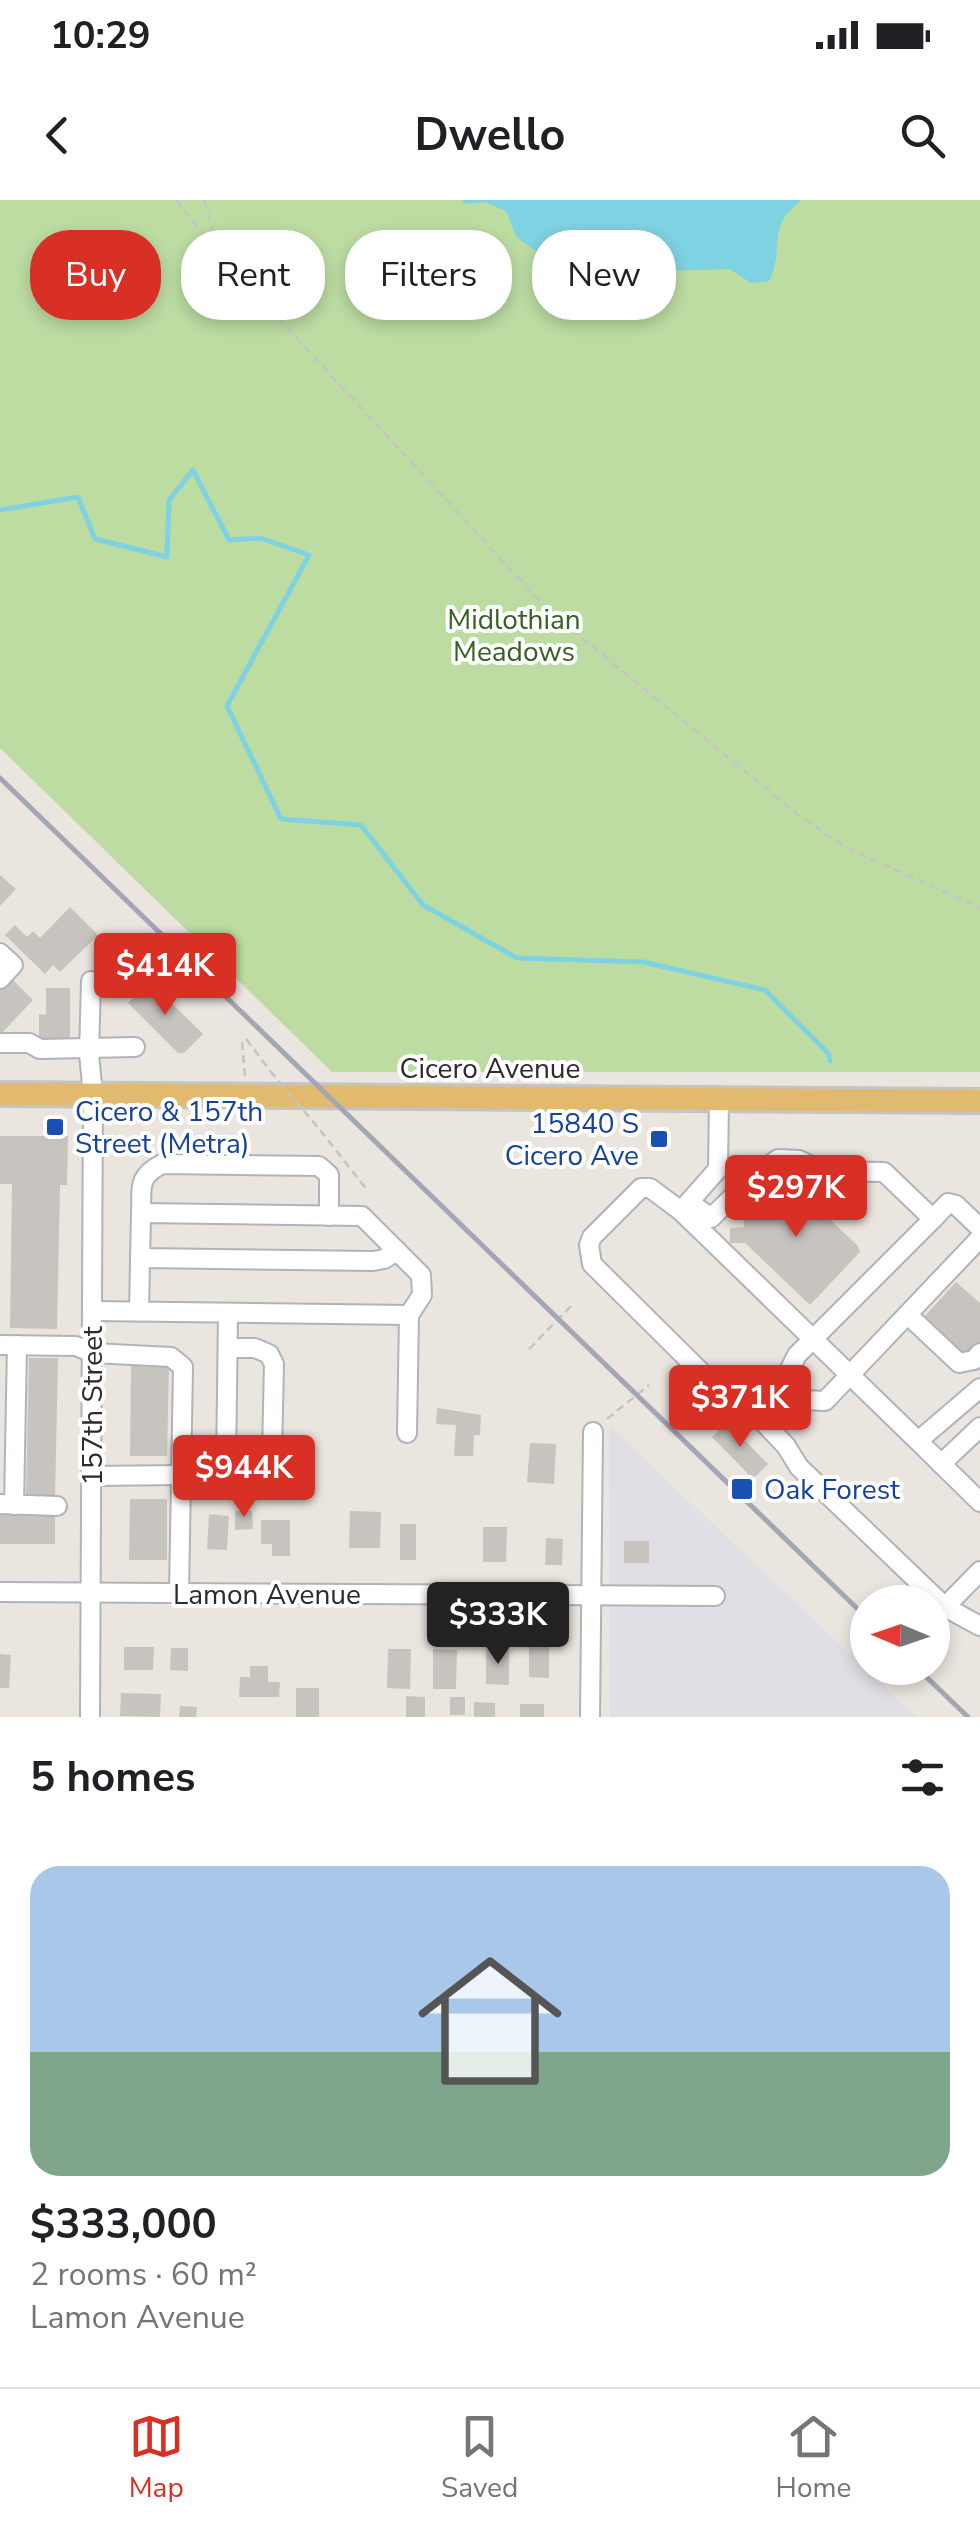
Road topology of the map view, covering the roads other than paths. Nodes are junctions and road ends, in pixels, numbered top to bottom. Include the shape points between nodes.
1 (0, 953) edge
2 (0, 979) edge
3 (91, 981) dead end
4 (2, 1042) edge
5 (89, 1046) junction
6 (134, 1048) dead end
7 (0, 1094) edge
8 (94, 1095) junction
9 (719, 1099) junction
10 (980, 1101) edge
11 (685, 1207) junction
12 (141, 1213) junction
13 (329, 1216) junction
14 (933, 1219) junction
15 (980, 1228) edge
16 (980, 1238) edge
17 (397, 1251) junction
18 (140, 1258) junction
19 (973, 1259) edge
20 (93, 1312) junction
21 (138, 1312) junction
22 (228, 1313) junction
23 (409, 1315) junction
24 (909, 1316) junction
25 (810, 1339) junction
26 (8, 1345) edge
27 (228, 1348) junction
28 (93, 1352) junction
29 (980, 1353) edge
30 (850, 1376) junction
31 (980, 1388) edge
32 (599, 1427) road end
33 (980, 1427) edge
34 (407, 1433) dead end
35 (918, 1441) junction
36 (941, 1464) junction
37 (181, 1474) junction
38 (92, 1476) junction
39 (980, 1502) edge
40 (7, 1505) edge
41 (56, 1506) dead end
42 (980, 1571) edge
43 (922, 1585) edge
44 (0, 1592) edge
45 (92, 1593) junction
46 (180, 1594) junction
47 (592, 1596) junction
48 (715, 1596) dead end
49 (950, 1602) edge
50 (950, 1610) edge
51 (980, 1626) edge
52 (90, 1717) edge
53 (590, 1717) edge

1 - 2 street via 13,965
3 - 5 street, 157th Street
4 - 5 street via 40,1049
5 - 6 street
5 - 8 street, 157th Street
7 - 8 main road, Cicero Avenue
8 - 9 main road, Cicero Avenue
8 - 20 street, 157th Street
9 - 10 main road, Cicero Avenue
9 - 11 street via 718,1170
11 - 14 street via 711,1218 778,1159 822,1172 884,1172
11 - 25 street
11 - 43 street via 641,1188 592,1238 592,1264 709,1380 753,1410 799,1467
12 - 13 street
12 - 13 street via 142,1180 162,1164 319,1166 329,1175
12 - 18 street
13 - 17 street via 362,1216
14 - 15 street via 956,1204
14 - 25 street
16 - 19 street
17 - 18 street via 373,1261
17 - 23 street via 421,1275 422,1295
18 - 21 street
19 - 24 street
20 - 21 street
20 - 28 street, 157th Street
21 - 22 street
22 - 23 street
22 - 27 street
23 - 34 street
24 - 29 street via 960,1363
24 - 30 street
25 - 30 street
25 - 30 street via 788,1372 795,1395 825,1401
26 - 28 street
26 - 40 street
27 - 27 street via 226,1468 235,1477 254,1477 266,1472 272,1453 274,1364 270,1354 255,1348
28 - 37 street via 171,1357 183,1367
28 - 38 street, 157th Street
30 - 35 street
31 - 35 street
32 - 47 street
33 - 36 street
35 - 36 street
36 - 39 street
37 - 38 street
37 - 46 street
38 - 45 street, 157th Street
40 - 41 street
42 - 49 street
44 - 45 street, Lamon Avenue
45 - 46 street, Lamon Avenue
45 - 52 street, 157th Street
46 - 47 street, Lamon Avenue
47 - 48 street, Lamon Avenue
47 - 53 street
50 - 51 street

